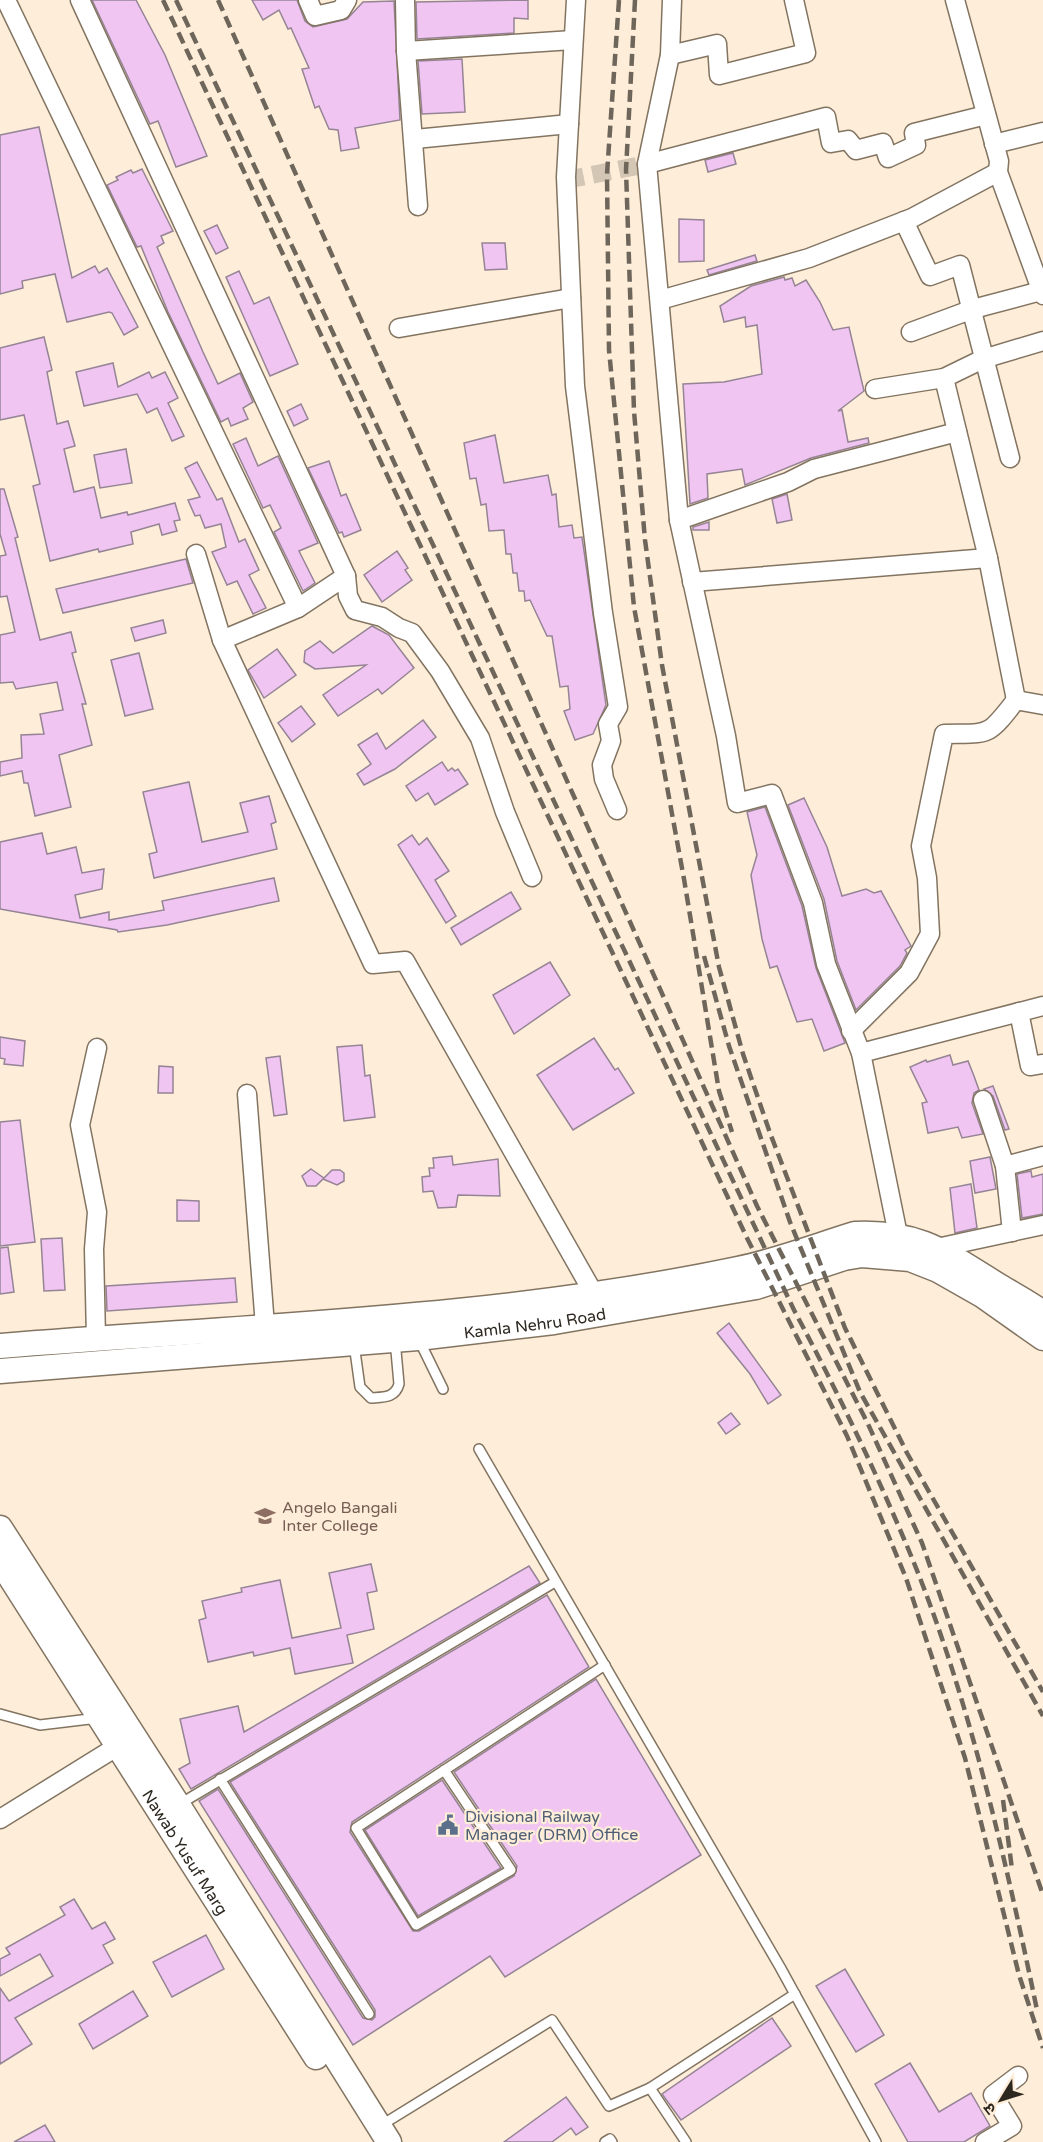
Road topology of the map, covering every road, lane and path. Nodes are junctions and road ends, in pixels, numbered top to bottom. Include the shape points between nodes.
1 (6, 0) edge
2 (80, 0) edge
3 (308, 0) edge
4 (347, 0) edge
5 (405, 0) edge
6 (576, 0) edge
7 (672, 0) edge
8 (794, 0) edge
9 (955, 0) edge
10 (573, 40) junction
11 (406, 51) junction
12 (670, 55) junction
13 (986, 115) junction
14 (568, 124) junction
15 (1043, 132) edge
16 (415, 138) junction
17 (994, 144) junction
18 (647, 164) junction
19 (998, 172) junction
20 (418, 206) dead end
21 (904, 221) junction
22 (1042, 293) edge
23 (571, 298) junction
24 (660, 300) junction
25 (974, 309) junction
26 (399, 328) dead end
27 (912, 332) dead end
28 (1043, 341) edge
29 (984, 359) junction
30 (944, 378) junction
31 (875, 388) dead end
32 (957, 432) junction
33 (1010, 458) dead end
34 (679, 520) junction
35 (196, 554) dead end
36 (988, 558) junction
37 (346, 576) junction
38 (692, 582) junction
39 (298, 608) junction
40 (222, 640) junction
41 (1016, 700) junction
42 (1043, 705) edge
43 (616, 810) dead end
44 (532, 876) dead end
45 (1043, 1006) edge
46 (1019, 1012) junction
47 (851, 1031) junction
48 (97, 1048) dead end
49 (861, 1053) junction
50 (1043, 1064) edge
51 (247, 1094) dead end
52 (983, 1100) dead end
53 (1043, 1156) edge
54 (1005, 1166) junction
55 (1043, 1225) edge
56 (1012, 1232) junction
57 (898, 1235) junction
58 (937, 1248) junction
59 (594, 1294) junction
60 (1043, 1313) edge
61 (455, 1323) junction
62 (265, 1326) junction
63 (402, 1332) junction
64 (96, 1338) junction
65 (1043, 1338) edge
66 (353, 1341) junction
67 (0, 1346) edge
68 (0, 1371) edge
69 (443, 1389) dead end
70 (479, 1449) dead end
71 (0, 1528) edge
72 (0, 1561) edge
73 (555, 1582) junction
74 (605, 1665) junction
75 (0, 1714) edge
76 (101, 1718) junction
77 (118, 1746) junction
78 (444, 1770) junction
79 (220, 1779) junction
80 (178, 1805) junction
81 (0, 1819) edge
82 (795, 1994) junction
83 (369, 2014) dead end
84 (1018, 2076) dead end
85 (650, 2088) junction
86 (379, 2137) edge
87 (605, 2142) edge
88 (612, 2142) edge
89 (686, 2142) edge
90 (876, 2142) edge
91 (985, 2142) edge

1 - 39 street
2 - 37 street
3 - 4 street via 315,16 341,10
5 - 11 street
6 - 10 street
7 - 12 street
8 - 12 street via 806,53 719,75 717,44
9 - 13 street
10 - 11 street
10 - 14 street
11 - 16 street
12 - 18 street
13 - 17 street
13 - 18 street via 914,133 916,145 888,158 883,143 856,150 848,140 831,143 826,117
14 - 16 street
14 - 23 street
15 - 17 street
16 - 20 street
17 - 19 street
18 - 24 street
19 - 21 street
19 - 22 street
21 - 24 street via 809,258
21 - 25 street via 930,276 960,265
22 - 25 street
23 - 26 street
23 - 43 street via 575,386 618,708 608,724 611,741 602,765
24 - 34 street
25 - 27 street
25 - 29 street
28 - 29 street
29 - 30 street
29 - 33 street
30 - 31 street
30 - 32 street
32 - 34 street via 814,469
32 - 36 street
34 - 38 street
35 - 40 street
36 - 38 street
36 - 41 street
37 - 39 street
37 - 44 street via 348,596 355,610 382,617 412,633 467,714 480,738
38 - 47 street via 726,736 736,803 772,794 813,903 826,964
39 - 40 street
40 - 59 street via 373,964 405,961
41 - 42 street
41 - 47 street via 995,728 984,733 944,734 921,846 930,934 909,973
45 - 46 street
46 - 49 street
46 - 50 street via 1030,1066
47 - 49 street
48 - 64 street via 80,1125 97,1212
49 - 57 street
51 - 62 street
52 - 54 street
53 - 54 street
54 - 56 street
55 - 56 street
56 - 58 street
57 - 58 main road, Kamla Nehru Road
57 - 59 main road, Kamla Nehru Road via 855,1234 739,1269
58 - 60 main road, Kamla Nehru Road
59 - 61 main road, Kamla Nehru Road
61 - 63 main road, Kamla Nehru Road
61 - 63 main road, Kamla Nehru Road
61 - 65 main road, Kamla Nehru Road via 554,1322 740,1290 862,1255 910,1259 938,1270
62 - 63 main road, Kamla Nehru Road
62 - 64 main road, Kamla Nehru Road
63 - 66 main road, Kamla Nehru Road
63 - 66 lane via 397,1391 392,1396 371,1398 360,1387
63 - 69 lane
64 - 67 main road, Kamla Nehru Road
66 - 68 main road, Kamla Nehru Road
70 - 73 lane
71 - 80 main road
72 - 76 main road, Nawab Yusuf Marg
73 - 74 lane
73 - 79 lane
74 - 78 lane
74 - 82 lane
75 - 76 lane via 40,1725
76 - 77 main road, Nawab Yusuf Marg
77 - 81 street
77 - 86 main road, Nawab Yusuf Marg
78 - 78 lane via 356,1828 416,1925 511,1870
79 - 80 lane
79 - 83 lane
80 - 86 main road
82 - 85 lane
82 - 90 lane
84 - 91 street via 993,2095 1012,2126
85 - 86 lane via 609,2106 552,2020
85 - 89 lane
87 - 88 lane

